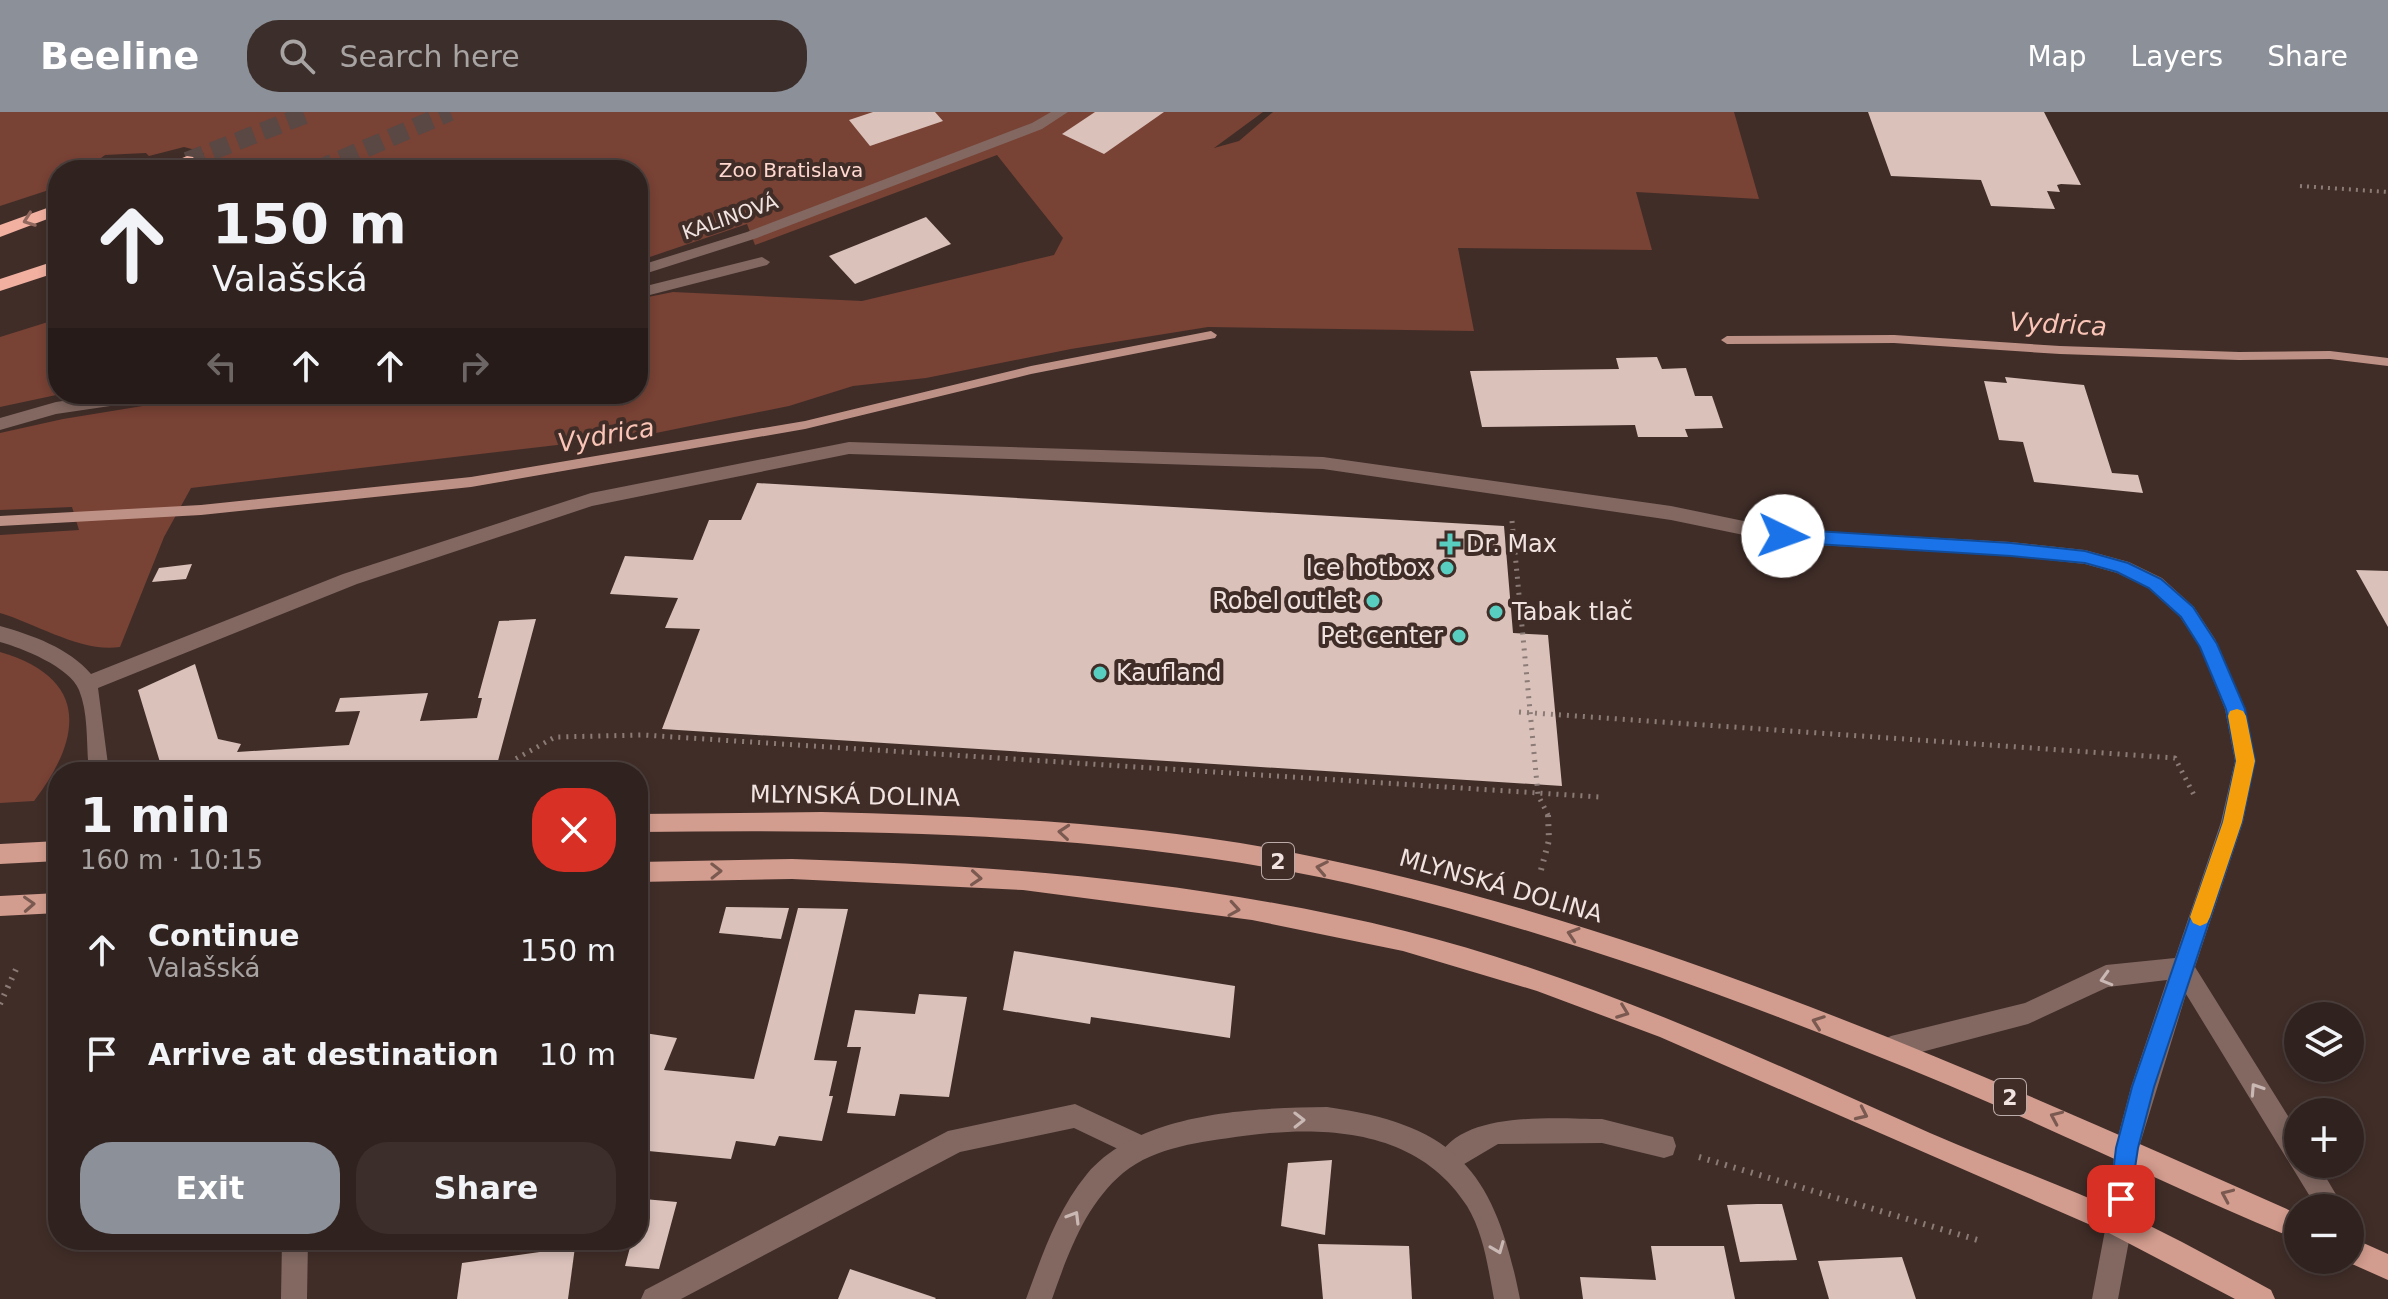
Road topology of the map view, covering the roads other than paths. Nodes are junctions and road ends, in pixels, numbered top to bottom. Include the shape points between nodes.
1 (1060, 113) edge
2 (48, 213) edge
3 (0, 231) edge
4 (762, 262) dead end
5 (648, 268) edge
6 (48, 269) edge
7 (0, 285) edge
8 (648, 290) edge
9 (83, 404) edge
10 (0, 424) edge
11 (0, 634) edge
12 (87, 684) junction
13 (98, 762) edge
14 (648, 823) edge
15 (48, 852) edge
16 (0, 854) edge
17 (648, 872) edge
18 (48, 904) edge
19 (0, 906) edge
20 (2183, 968) junction
21 (1891, 1048) junction
22 (2284, 1132) edge
23 (1664, 1146) road end
24 (1139, 1147) junction
25 (2127, 1148) junction
26 (1449, 1161) junction
27 (2284, 1221) edge
28 (2119, 1225) junction
29 (295, 1250) edge
30 (2364, 1254) edge
31 (2388, 1267) edge
32 (1041, 1294) edge
33 (294, 1299) edge
34 (654, 1299) edge
35 (1507, 1299) edge
36 (2105, 1299) edge
37 (2262, 1299) edge

1 - 5 street, KALINOVÁ via 752,235
2 -> 3 highway
4 - 8 street
6 - 7 highway
9 - 10 street
11 - 12 street via 61,660
12 - 13 street
12 - 20 street via 350,579 591,500 849,448 1323,463 1671,513 1783,536 2085,557 2155,583 2187,612 2208,644 2235,709 2245,761 2232,822
21 -> 14 main road, MLYNSKÁ DOLINA / 2 via 1503,911 1294,863 1038,830 811,820
15 - 16 main road
17 -> 28 main road, 2 via 792,869 1025,882 1304,920 1404,942 1543,983 1664,1027
19 -> 18 main road
20 -> 21 street via 2106,976 2028,1013
22 -> 20 street
20 - 25 street
25 -> 21 main road, MLYNSKÁ DOLINA / 2
23 - 26 street via 1602,1131 1498,1132
24 -> 26 street via 1254,1121 1344,1119 1419,1141
32 -> 24 street via 1066,1231 1089,1192 1110,1167
24 - 34 street via 1075,1116 957,1140
27 -> 25 main road, MLYNSKÁ DOLINA / 2
25 - 28 street
26 -> 35 street via 1479,1203 1503,1262
28 - 36 street
28 - 37 main road, 2
29 - 33 street
30 - 31 main road

